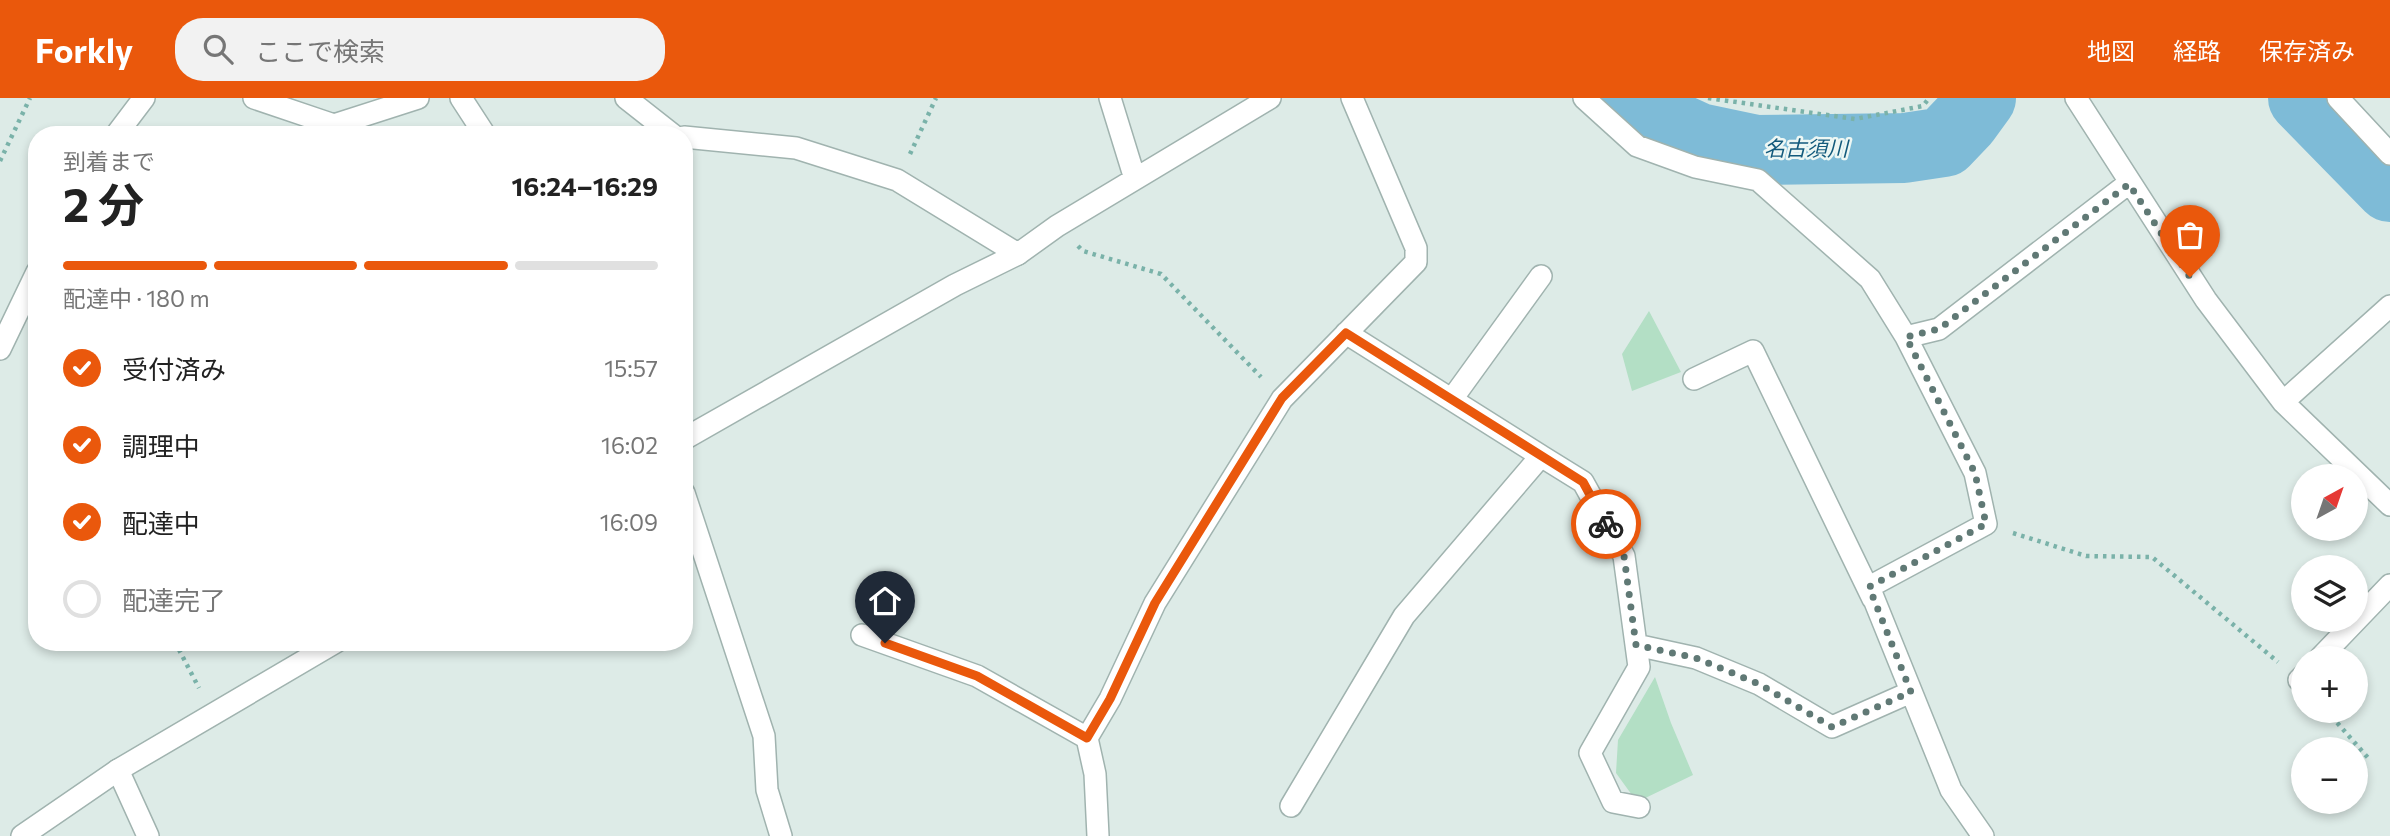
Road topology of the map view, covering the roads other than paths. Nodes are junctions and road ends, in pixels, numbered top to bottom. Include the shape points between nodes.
1 (144, 98) edge
2 (254, 98) edge
3 (418, 98) edge
4 (461, 98) edge
5 (626, 98) edge
6 (1110, 98) edge
7 (1270, 98) edge
8 (1352, 98) edge
9 (1584, 98) edge
10 (2076, 98) edge
11 (2337, 98) edge
12 (123, 126) edge
13 (479, 126) edge
14 (662, 126) edge
15 (693, 138) edge
16 (2390, 154) edge
17 (1135, 179) junction
18 (2129, 184) junction
19 (1018, 254) junction
20 (1541, 276) dead end
21 (28, 291) edge
22 (2390, 306) edge
23 (1346, 333) junction
24 (1906, 337) junction
25 (0, 349) edge
26 (1694, 379) dead end
27 (1452, 399) junction
28 (2283, 402) junction
29 (693, 434) edge
30 (1541, 456) junction
31 (2390, 505) edge
32 (693, 520) edge
33 (2390, 585) edge
34 (1877, 607) junction
35 (862, 635) dead end
36 (1636, 645) junction
37 (2332, 646) edge
38 (322, 651) edge
39 (1911, 692) junction
40 (1087, 738) junction
41 (118, 770) junction
42 (1291, 806) dead end
43 (1639, 807) dead end
44 (22, 836) edge
45 (148, 836) edge
46 (781, 836) edge
47 (1096, 836) edge
48 (1983, 836) edge

1 - 12 street
2 - 3 street via 334,125
4 - 13 street
5 - 14 street
6 - 17 street
7 - 17 street
8 - 23 street via 1416,247 1416,262
9 - 24 street via 1637,146 1695,167 1758,180 1870,279
10 - 18 street
11 - 16 street
15 - 19 street via 796,148 897,180
17 - 19 street
18 - 24 street via 1939,329
18 - 28 street via 2206,300
19 - 29 street
20 - 27 street
21 - 25 street
22 - 28 street
23 - 27 street
23 - 40 street via 1282,398 1155,603
24 - 34 street via 1975,473 1986,524 1869,587
26 - 34 street via 1753,351
27 - 30 street
28 - 31 street
30 - 36 street via 1583,482 1624,556
30 - 42 street via 1404,616
32 - 46 street via 764,736 767,790
33 - 37 street
34 - 39 street
35 - 40 street via 977,676
36 - 39 street via 1696,658 1759,684 1832,727
36 - 43 street via 1639,667 1590,753 1613,802
38 - 41 street
39 - 48 street via 1951,790
40 - 47 street via 1095,774
41 - 44 street
41 - 45 street

